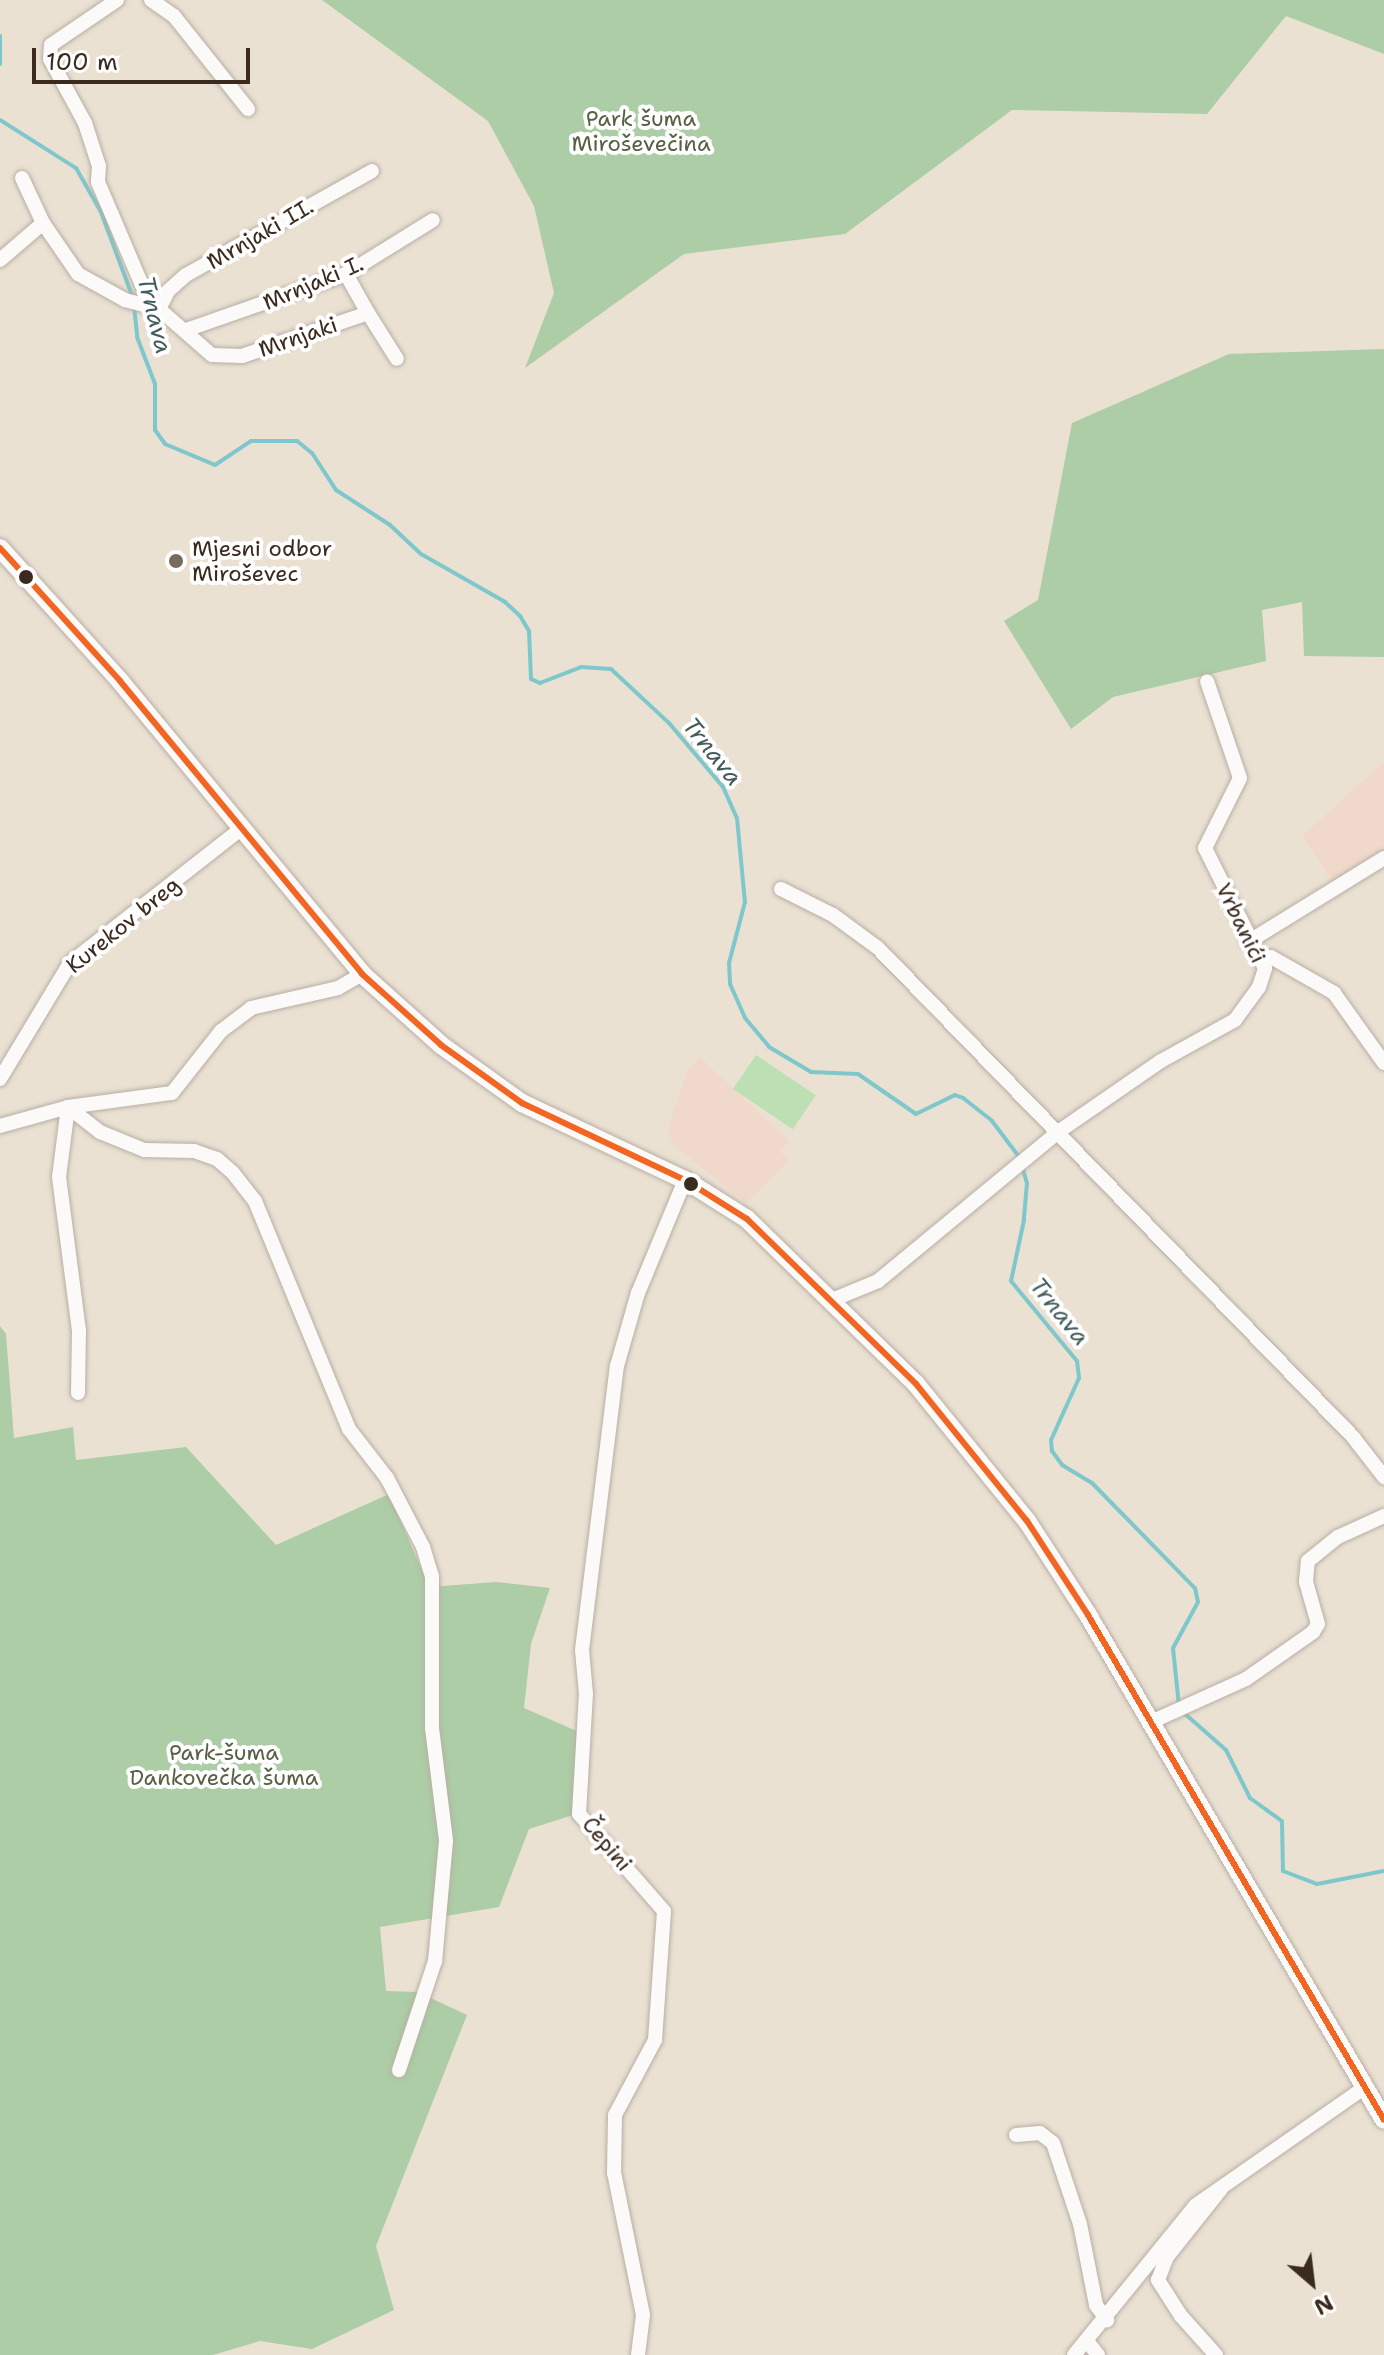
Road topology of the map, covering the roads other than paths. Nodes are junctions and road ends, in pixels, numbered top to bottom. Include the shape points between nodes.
1 (117, 0) edge
2 (151, 0) edge
3 (248, 109) dead end
4 (372, 171) dead end
5 (22, 178) dead end
6 (433, 220) dead end
7 (43, 223) junction
8 (0, 260) edge
9 (346, 274) junction
10 (150, 306) junction
11 (368, 313) junction
12 (186, 330) junction
13 (397, 359) dead end
14 (0, 548) edge
15 (1207, 681) dead end
16 (242, 828) junction
17 (1384, 858) edge
18 (781, 889) dead end
19 (1248, 942) junction
20 (1260, 959) junction
21 (362, 974) junction
22 (1384, 1063) edge
23 (0, 1079) edge
24 (68, 1107) junction
25 (0, 1126) edge
26 (1058, 1132) junction
27 (685, 1180) junction
28 (832, 1300) junction
29 (78, 1393) dead end
30 (1384, 1477) edge
31 (1384, 1516) edge
32 (1151, 1722) junction
33 (399, 2070) dead end
34 (1365, 2087) junction
35 (1384, 2120) edge
36 (1016, 2135) dead end
37 (1221, 2189) junction
38 (1107, 2320) junction
39 (1087, 2341) junction
40 (638, 2355) edge
41 (1074, 2355) edge
42 (1098, 2355) edge
43 (1216, 2355) edge

1 - 10 street via 51,45 50,59 85,123 99,166 98,182
2 - 3 street via 174,16
4 - 10 street, Mrnjaki II. via 186,275
5 - 7 street
6 - 9 street, Mrnjaki I.
7 - 8 street
7 - 10 street via 78,274 125,300
9 - 11 street
9 - 12 street, Mrnjaki I.
10 - 12 street, Mrnjaki
11 - 12 street, Mrnjaki via 242,356 212,355
11 - 13 street
14 - 16 main road
15 - 19 street, Vrbanići via 1240,778 1205,848
16 - 21 main road
16 - 23 street, Kurekov breg via 70,963
17 - 19 street
18 - 26 street via 833,915 878,948
19 - 20 street, Vrbanići
20 - 22 street via 1271,957 1334,993
20 - 26 street, Vrbanići via 1265,968 1259,987 1235,1020 1161,1061
21 - 24 street via 338,988 251,1008 221,1031 172,1093
21 - 27 main road via 441,1045 522,1103
24 - 25 street
24 - 29 street via 59,1177 79,1330
24 - 33 street via 100,1132 144,1150 194,1151 217,1159 241,1182 255,1201 304,1309 349,1429 387,1478 423,1547 432,1577 432,1728 446,1841 435,1961
26 - 28 street, Vrbanići via 878,1281
26 - 30 street via 1353,1437
27 - 28 main road via 747,1219
27 - 40 street, Čepini via 638,1293 617,1366 582,1650 586,1694 579,1814 664,1911 655,2040 615,2115 614,2173 643,2315
28 - 32 main road via 916,1384 1027,1521
31 - 32 street via 1338,1537 1308,1561 1306,1582 1318,1624 1313,1632 1246,1679
32 - 34 main road
34 - 35 main road
34 - 37 street
36 - 38 street via 1040,2133 1053,2143 1080,2224 1096,2305
37 - 38 street via 1196,2205
37 - 43 street via 1167,2257 1158,2280
38 - 39 street
39 - 41 street
39 - 42 street

